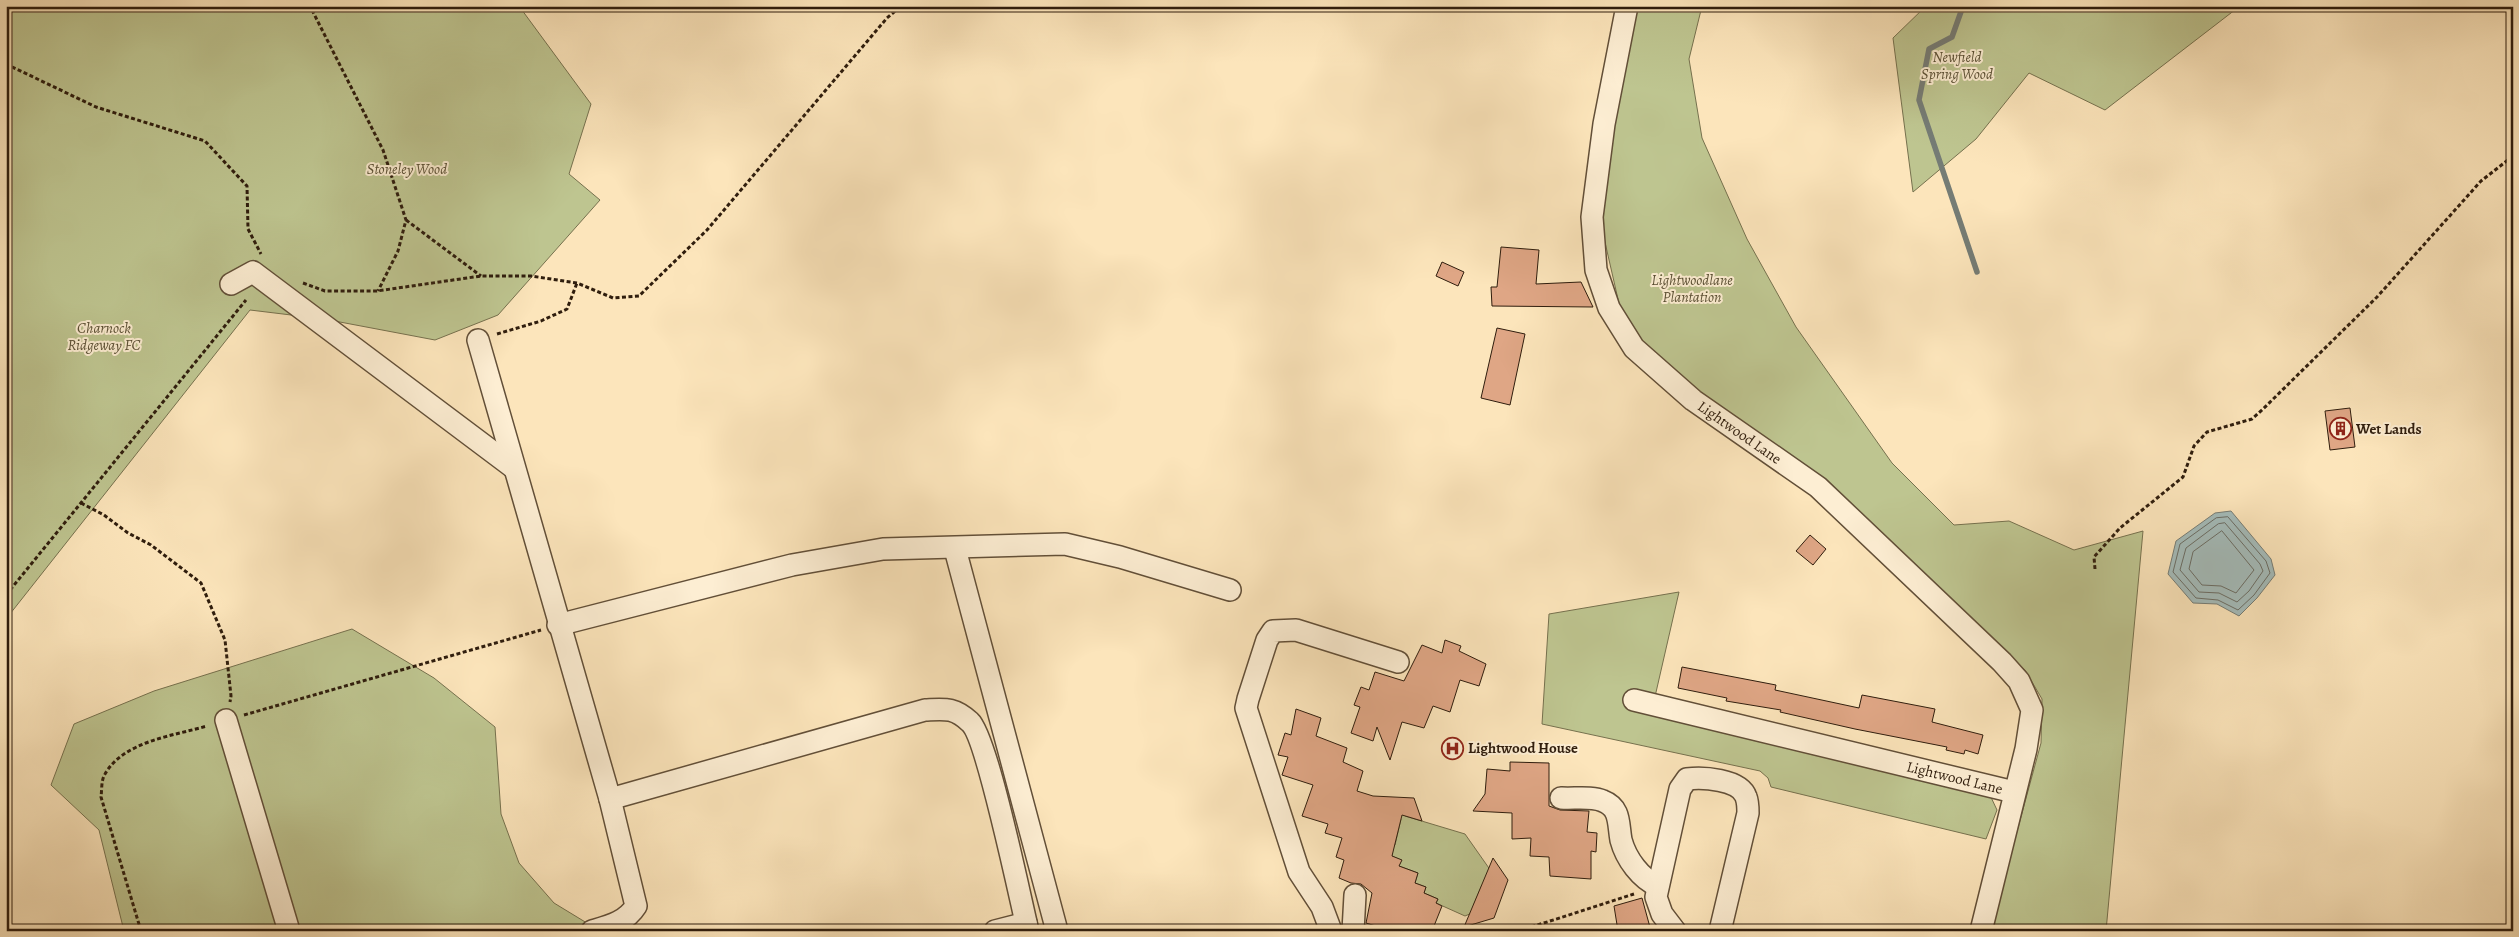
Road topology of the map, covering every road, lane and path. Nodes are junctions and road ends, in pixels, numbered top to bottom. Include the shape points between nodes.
1 (307, 6) edge
2 (901, 6) edge
3 (1627, 6) edge
4 (6, 64) edge
5 (2513, 156) edge
6 (406, 220) junction
7 (481, 276) junction
8 (263, 280) junction
9 (297, 280) dead end
10 (577, 283) junction
11 (231, 284) dead end
12 (377, 291) junction
13 (478, 340) joint
14 (514, 468) junction
15 (81, 503) junction
16 (955, 548) junction
17 (2095, 569) dead end
18 (1230, 590) dead end
19 (6, 595) edge
20 (558, 625) junction
21 (1398, 662) dead end
22 (1634, 700) dead end
23 (226, 720) junction
24 (2014, 792) junction
25 (1561, 798) dead end
26 (610, 799) junction
27 (1658, 886) junction
28 (1355, 895) dead end
29 (1027, 927) edge
30 (141, 931) edge
31 (289, 931) edge
32 (592, 931) edge
33 (995, 931) edge
34 (1057, 931) edge
35 (1331, 931) edge
36 (1353, 931) edge
37 (1519, 931) edge
38 (1675, 931) edge
39 (1720, 931) edge
40 (1981, 931) edge

1 - 6 path via 338,58 383,150
2 - 10 path via 887,18 707,230 639,296 613,298
3 - 24 street, Lightwood Lane via 1604,124 1592,216 1596,270 1609,308 1634,348 1693,400 1818,487 2019,681 2032,710 2026,750
4 - 8 path via 96,107 204,141 247,186 248,229 270,270
5 - 17 path via 2481,181 2377,297 2263,409 2252,418 2207,432 2194,446 2183,477 2120,528 2094,557
6 - 7 path
6 - 12 path via 398,251
7 - 10 path via 531,276
7 - 12 path
8 - 11 street via 253,272
8 - 14 street
8 - 15 path
9 - 12 path via 325,291
10 - 13 path via 567,309 541,321
13 - 14 street
14 - 20 street
15 - 19 path
15 - 23 path via 151,544 201,583 225,640 231,696
16 - 18 street via 1065,544
16 - 20 street via 883,549 792,565
16 - 34 street
20 - 23 path
20 - 26 street
21 - 35 street via 1296,630 1274,631 1267,640 1246,708 1299,872 1322,907
22 - 24 street, Lightwood Lane
23 - 30 path via 149,743 119,756 103,776 101,797
23 - 31 street
24 - 40 street, Lightwood Lane
25 - 27 street via 1602,800 1615,808 1622,841 1634,867 1648,882
26 - 29 street via 925,710 952,709 972,723 987,759
26 - 32 street via 636,906 631,914 616,924
27 - 37 path
27 - 38 street via 1656,897 1662,914
27 - 39 street via 1680,789 1687,780 1713,778 1739,788 1746,795 1748,813
28 - 36 street
29 - 33 street

